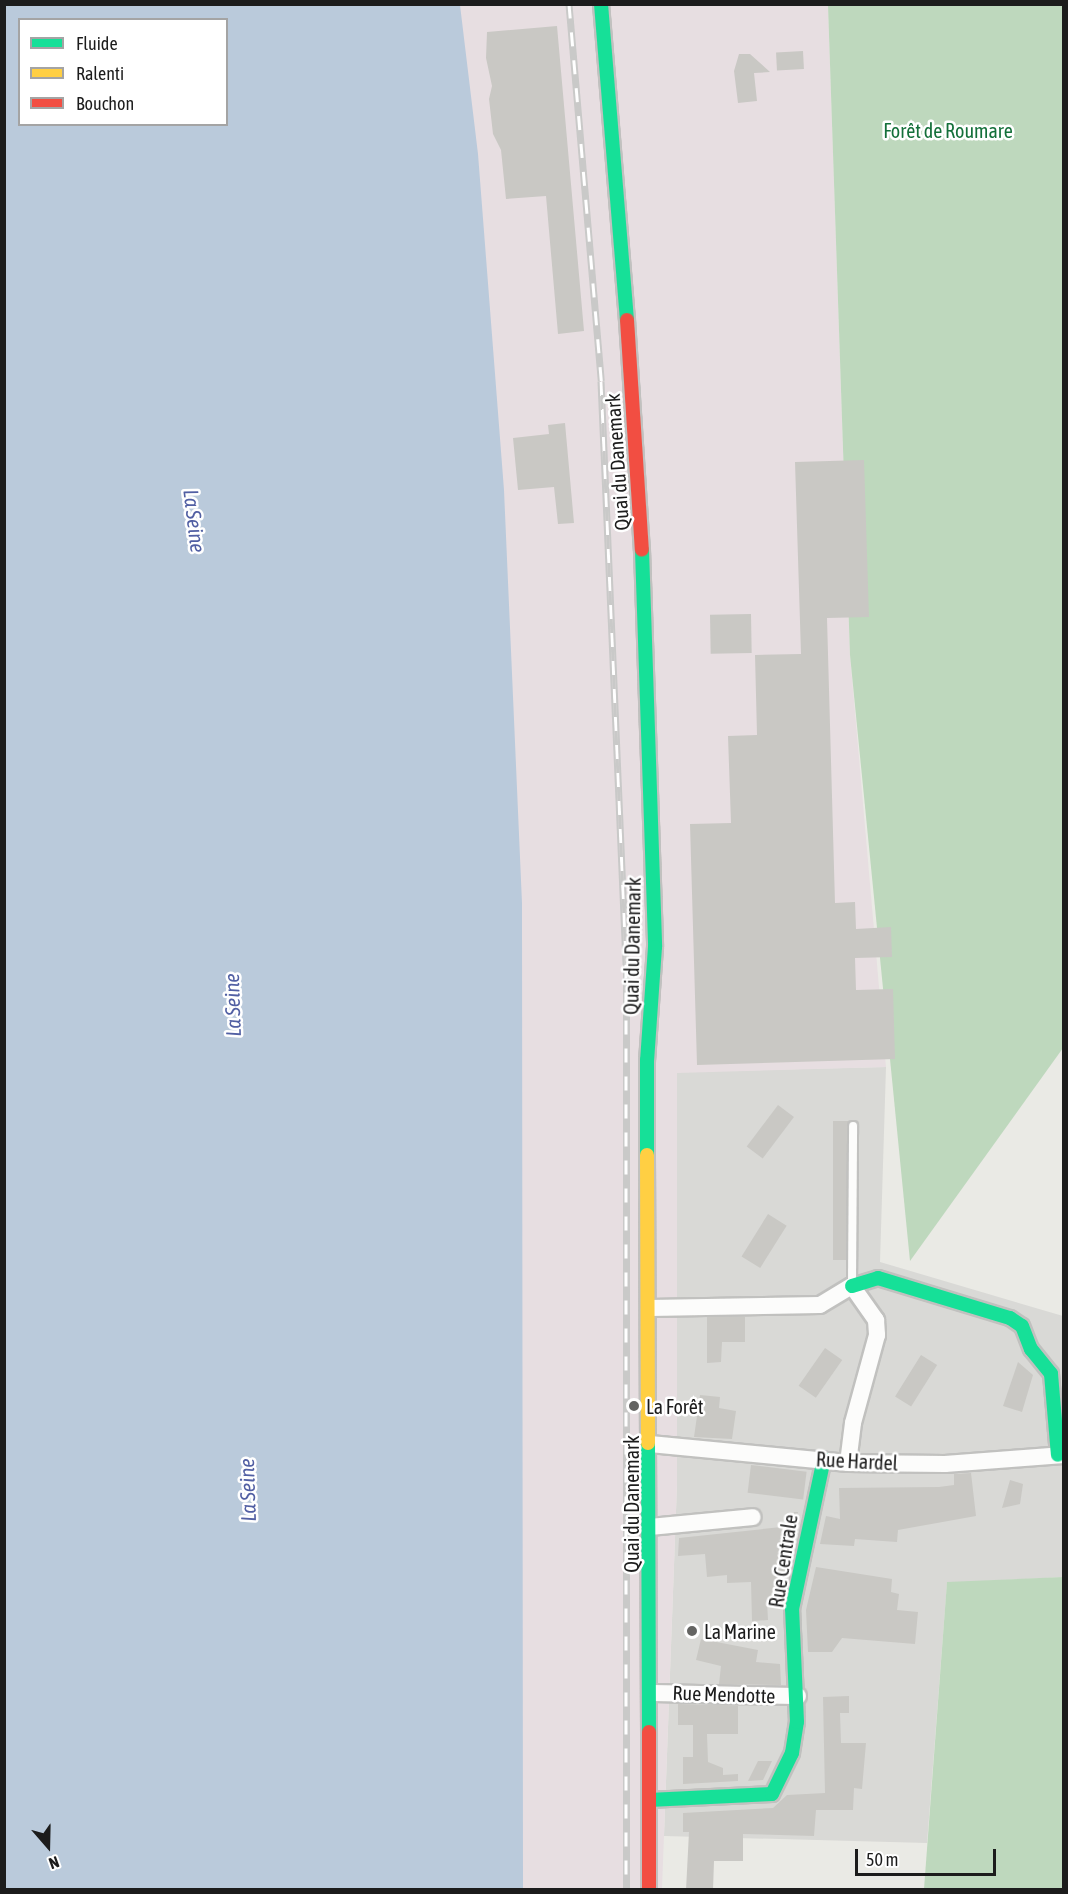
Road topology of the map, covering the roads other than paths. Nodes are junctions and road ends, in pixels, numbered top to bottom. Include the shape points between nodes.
1 (601, 4) edge
2 (853, 1126) dead end
3 (852, 1286) junction
4 (650, 1308) junction
5 (650, 1444) junction
6 (1061, 1455) edge
7 (824, 1460) junction
8 (848, 1463) junction
9 (753, 1517) dead end
10 (650, 1527) junction
11 (650, 1693) junction
12 (798, 1696) junction
13 (648, 1800) junction
14 (649, 1890) edge

1 - 4 main road, Quai du Danemark via 617,159 646,605 655,947 647,1060
2 - 3 lane
3 - 4 street via 820,1305
3 - 6 main road via 878,1278 1022,1326 1031,1349 1051,1374
3 - 8 street via 876,1320 877,1335 853,1423
4 - 5 main road, Quai du Danemark
5 - 7 street, Rue Hardel
5 - 10 main road, Quai du Danemark
6 - 8 street, Rue Hardel via 945,1464
7 - 8 street, Rue Hardel
7 - 12 main road, Rue Centrale via 792,1609
9 - 10 street
10 - 11 main road, Quai du Danemark
11 - 12 street, Rue Mendotte
11 - 13 main road, Quai du Danemark
12 - 13 main road, Rue Centrale via 792,1753 772,1794
13 - 14 main road, Quai du Danemark

